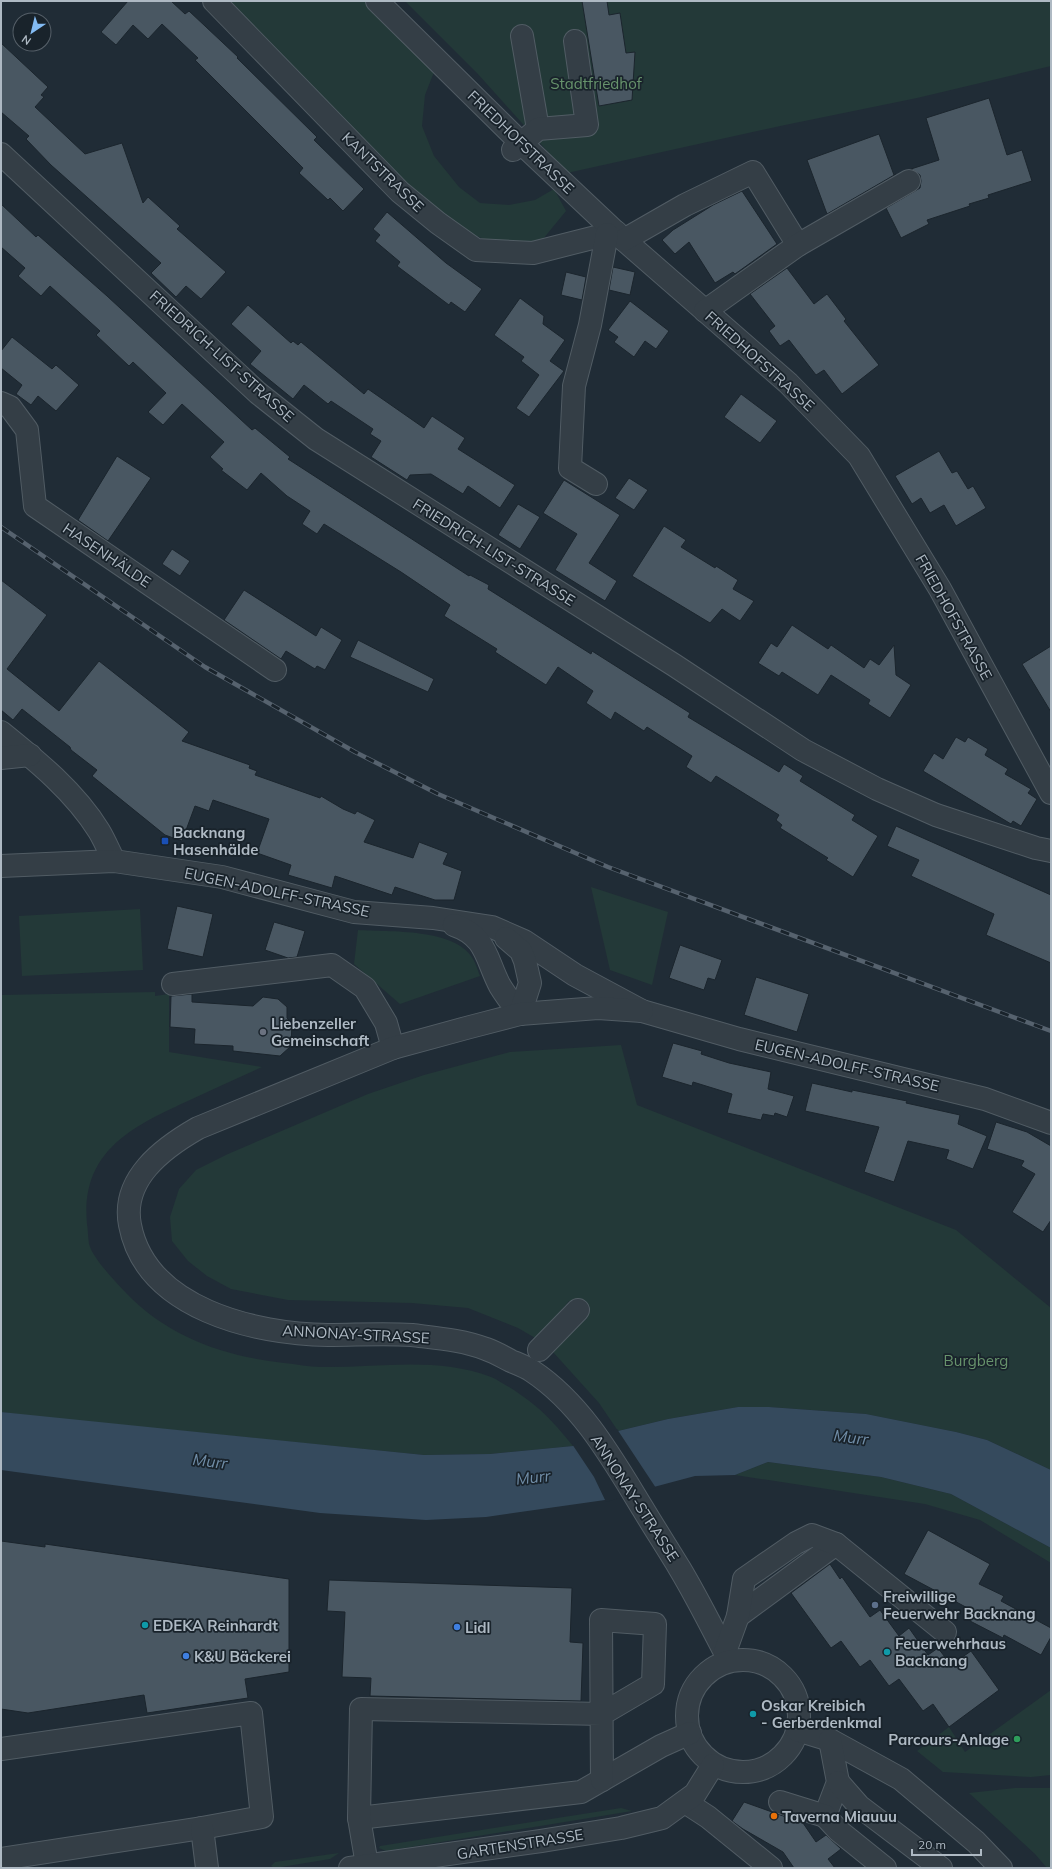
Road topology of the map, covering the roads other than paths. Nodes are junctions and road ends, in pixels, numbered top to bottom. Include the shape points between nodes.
1 (214, 1) edge
2 (377, 1) edge
3 (522, 36) dead end
4 (574, 41) dead end
5 (538, 129) junction
6 (517, 147) junction
7 (1, 154) edge
8 (909, 181) dead end
9 (616, 235) junction
10 (798, 244) junction
11 (705, 311) junction
12 (1, 403) edge
13 (596, 484) dead end
14 (275, 670) dead end
15 (1, 732) edge
16 (30, 755) junction
17 (1, 758) edge
18 (1051, 793) edge
19 (1051, 851) edge
20 (114, 861) junction
21 (1, 866) edge
22 (433, 918) junction
23 (492, 927) junction
24 (173, 984) dead end
25 (642, 1011) junction
26 (520, 1014) junction
27 (393, 1048) junction
28 (1051, 1124) edge
29 (578, 1310) dead end
30 (539, 1350) dead end
31 (836, 1544) junction
32 (738, 1616) junction
33 (945, 1632) dead end
34 (727, 1656) junction
35 (797, 1730) junction
36 (690, 1733) junction
37 (830, 1740) junction
38 (1, 1749) edge
39 (713, 1765) junction
40 (602, 1780) junction
41 (838, 1782) junction
42 (685, 1802) junction
43 (780, 1802) dead end
44 (825, 1816) junction
45 (359, 1818) junction
46 (202, 1828) junction
47 (1, 1859) edge
48 (358, 1866) edge
49 (207, 1868) edge
50 (770, 1868) edge
51 (885, 1868) edge
52 (941, 1868) edge
53 (1001, 1868) edge

1 - 9 street, KANTSTRASSE via 400,192 476,250 533,253
2 - 6 street, FRIEDHOFSTRASSE
3 - 5 street
4 - 5 street via 587,125
5 - 6 street
6 - 9 street, FRIEDHOFSTRASSE
7 - 19 street, FRIEDRICH-LIST-STRASSE via 258,393 316,439 674,665 803,750 877,789 936,815
8 - 10 street
9 - 10 street, KANTSTRASSE via 752,172
9 - 11 street, FRIEDHOFSTRASSE
9 - 13 street via 574,386 570,468
10 - 11 street
11 - 18 street, FRIEDHOFSTRASSE via 788,383 859,456 940,589
12 - 14 street, HASENHÄLDE via 10,407 27,430 35,506
15 - 16 street
16 - 17 street
16 - 20 street via 86,812 100,832
20 - 21 street, EUGEN-ADOLFF-STRASSE
20 - 22 street, EUGEN-ADOLFF-STRASSE via 222,877 354,912
22 - 23 street, EUGEN-ADOLFF-STRASSE
22 - 26 street, EUGEN-ADOLFF-STRASSE via 456,926 476,938 489,956 500,986
23 - 25 street, EUGEN-ADOLFF-STRASSE via 524,941 575,975
23 - 26 street, EUGEN-ADOLFF-STRASSE via 514,943 526,961 530,983
24 - 27 street via 332,965 365,988 386,1023
25 - 26 street, EUGEN-ADOLFF-STRASSE via 598,1008
25 - 28 street, EUGEN-ADOLFF-STRASSE via 739,1039 985,1098
26 - 27 street, ANNONAY-STRASSE
27 - 34 street, ANNONAY-STRASSE via 198,1128 180,1139 148,1166 136,1182 128,1207 135,1242 148,1266 162,1282 189,1302 233,1321 288,1332 327,1335 410,1335 451,1340 486,1348 531,1370 556,1389 576,1411 615,1463 681,1570
29 - 30 street
31 - 32 street
31 - 32 street via 812,1535 744,1579
31 - 33 street
32 - 34 street
34 - 35 street via 760,1662 775,1670 788,1682 796,1698 799,1716
34 - 36 street via 694,1688 687,1710
35 - 37 street
35 - 39 street via 790,1747 780,1758 764,1768 735,1771
36 - 39 street via 696,1745
36 - 40 street via 661,1746
37 - 41 street
37 - 53 street via 901,1779 976,1842
38 - 46 street via 251,1712 262,1817
39 - 42 street, GARTENSTRASSE via 695,1794
40 - 45 street via 581,1792
40 - 45 street via 602,1714 360,1709
41 - 44 street
41 - 52 street via 859,1806
42 - 48 street, GARTENSTRASSE via 662,1818 621,1828 465,1853
42 - 50 street via 708,1817
43 - 44 street
44 - 51 street via 839,1831
45 - 48 street
46 - 47 street
46 - 49 street

